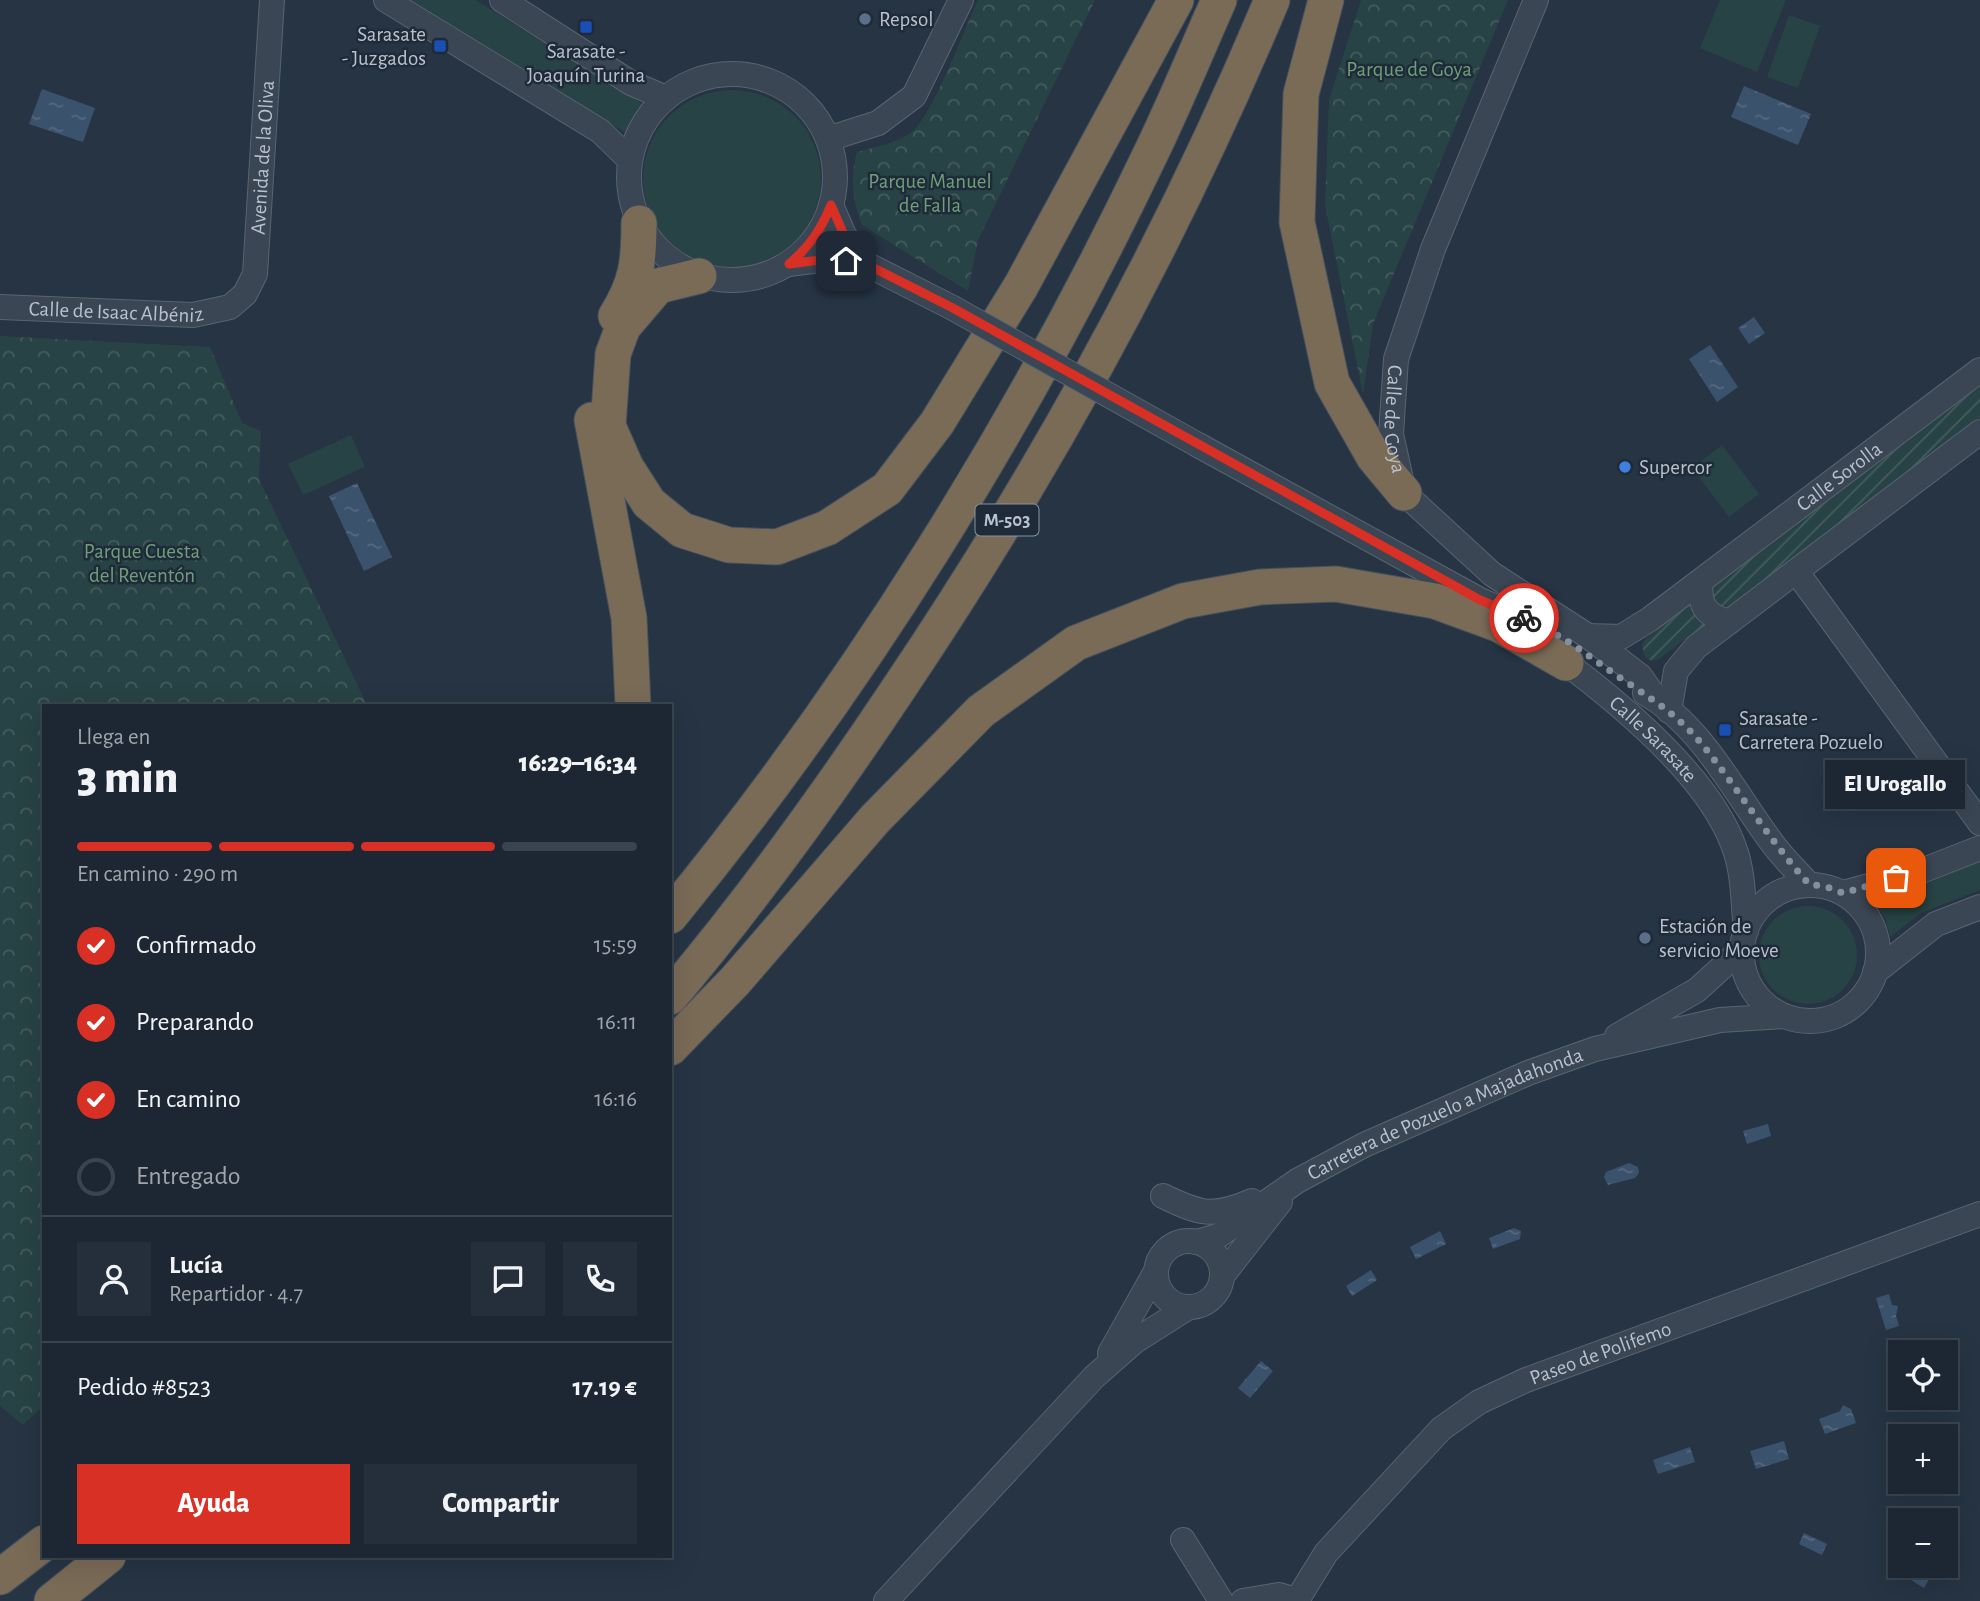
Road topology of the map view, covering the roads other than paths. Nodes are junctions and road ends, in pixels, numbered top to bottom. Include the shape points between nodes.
1 (272, 0) edge
2 (386, 0) edge
3 (961, 0) edge
4 (1176, 0) edge
5 (1219, 0) edge
6 (1272, 0) edge
7 (1326, 0) edge
8 (1536, 0) edge
9 (508, 2) edge
10 (666, 98) junction
11 (828, 139) junction
12 (630, 160) junction
13 (831, 205) junction
14 (639, 223) junction
15 (864, 263) junction
16 (789, 264) junction
17 (699, 276) junction
18 (0, 307) edge
19 (230, 307) joint
20 (1980, 370) edge
21 (1980, 432) edge
22 (1405, 493) junction
23 (1796, 571) junction
24 (1700, 582) junction
25 (1480, 600) junction
26 (1729, 622) junction
27 (1588, 636) junction
28 (1566, 663) junction
29 (633, 704) edge
30 (1663, 705) junction
31 (1980, 823) edge
32 (1980, 848) edge
33 (1809, 884) junction
34 (1843, 893) junction
35 (1980, 907) edge
36 (672, 913) edge
37 (1744, 940) junction
38 (1875, 972) junction
39 (672, 994) edge
40 (1784, 1016) junction
41 (672, 1046) edge
42 (1595, 1049) junction
43 (1297, 1181) junction
44 (1980, 1214) edge
45 (1193, 1242) junction
46 (1156, 1273) junction
47 (1222, 1276) junction
48 (1187, 1308) junction
49 (1094, 1377) junction
50 (1183, 1540) dead end
51 (42, 1545) edge
52 (106, 1558) edge
53 (0, 1577) edge
54 (52, 1601) edge
55 (886, 1601) edge
56 (1222, 1601) edge
57 (1243, 1601) edge
58 (1298, 1601) edge

1 - 19 street, Avenida de la Oliva via 255,274 245,294
2 - 12 street via 600,131
3 - 11 street via 914,96 878,123
4 - 17 highway via 1021,286 937,423 887,489 827,528 777,547 729,545 682,530 649,503 626,467 608,426 613,354 623,327 658,286
5 - 36 highway, M-503 via 1149,157 998,440 798,752
6 - 39 highway, M-503 via 1191,180 1112,336 963,594 836,782
7 - 22 highway via 1301,94 1297,222 1332,383 1374,457
8 - 22 street, Calle de Goya via 1433,249 1395,359 1391,434
9 - 10 street via 631,83
10 - 11 street via 694,81 716,76 760,78 790,92 813,113
10 - 12 street via 643,125
11 - 13 street via 834,161
12 - 14 street via 629,192
13 - 15 street, Calle Sarasate via 844,235
13 - 16 street via 822,228
14 - 17 street via 664,256
14 - 29 highway via 639,262 631,292 600,352 592,425 629,618
15 - 16 street, Calle Sarasate via 827,259
15 - 25 street, Calle Sarasate, bridge
16 - 17 street via 745,280
18 - 19 street, Calle de Isaac Albéniz via 193,315
20 - 24 street, Calle Sorolla
21 - 23 street
22 - 27 street, Calle de Goya via 1492,574
23 - 26 street
23 - 31 street
24 - 26 street via 1700,604 1710,617
24 - 27 street, Calle Sorolla via 1621,637
25 - 28 street, Calle Sarasate
25 - 30 street, Calle Sarasate via 1570,641
26 - 30 street via 1696,647 1676,671
27 - 30 street, Calle de Goya via 1640,676
28 - 37 street, Calle Sarasate via 1662,744 1720,818 1741,874
28 - 41 highway via 1498,624 1435,601 1336,584 1259,587 1183,601 1076,643 981,711 875,819 735,981
30 - 33 street, Calle Sarasate via 1704,747 1772,842
32 - 34 street via 1916,873
33 - 34 street
33 - 37 street via 1770,898 1755,913
34 - 38 street via 1861,908 1873,927 1878,950
35 - 38 street via 1936,924
37 - 40 street via 1744,969 1752,989
37 - 42 street, Carretera de Pozuelo a Majadahonda via 1697,990
38 - 40 street via 1855,1004 1839,1014 1811,1020
40 - 42 street, Carretera de Pozuelo a Majadahonda via 1720,1020
42 - 43 street, Carretera de Pozuelo a Majadahonda via 1463,1100
43 - 45 street, Carretera de Pozuelo a Majadahonda via 1218,1237
43 - 45 street via 1224,1213 1195,1211 1163,1196
43 - 47 street, Carretera de Pozuelo a Majadahonda
44 - 58 street, Paseo de Polifemo via 1526,1380 1479,1402 1441,1429 1335,1544
45 - 46 street via 1165,1251
45 - 47 street via 1218,1258
46 - 48 street via 1168,1301
46 - 49 street
47 - 48 street via 1214,1295 1198,1307
48 - 49 street via 1135,1341
49 - 55 street
50 - 56 street
51 - 53 highway
52 - 54 highway
57 - 58 street via 1270,1596

